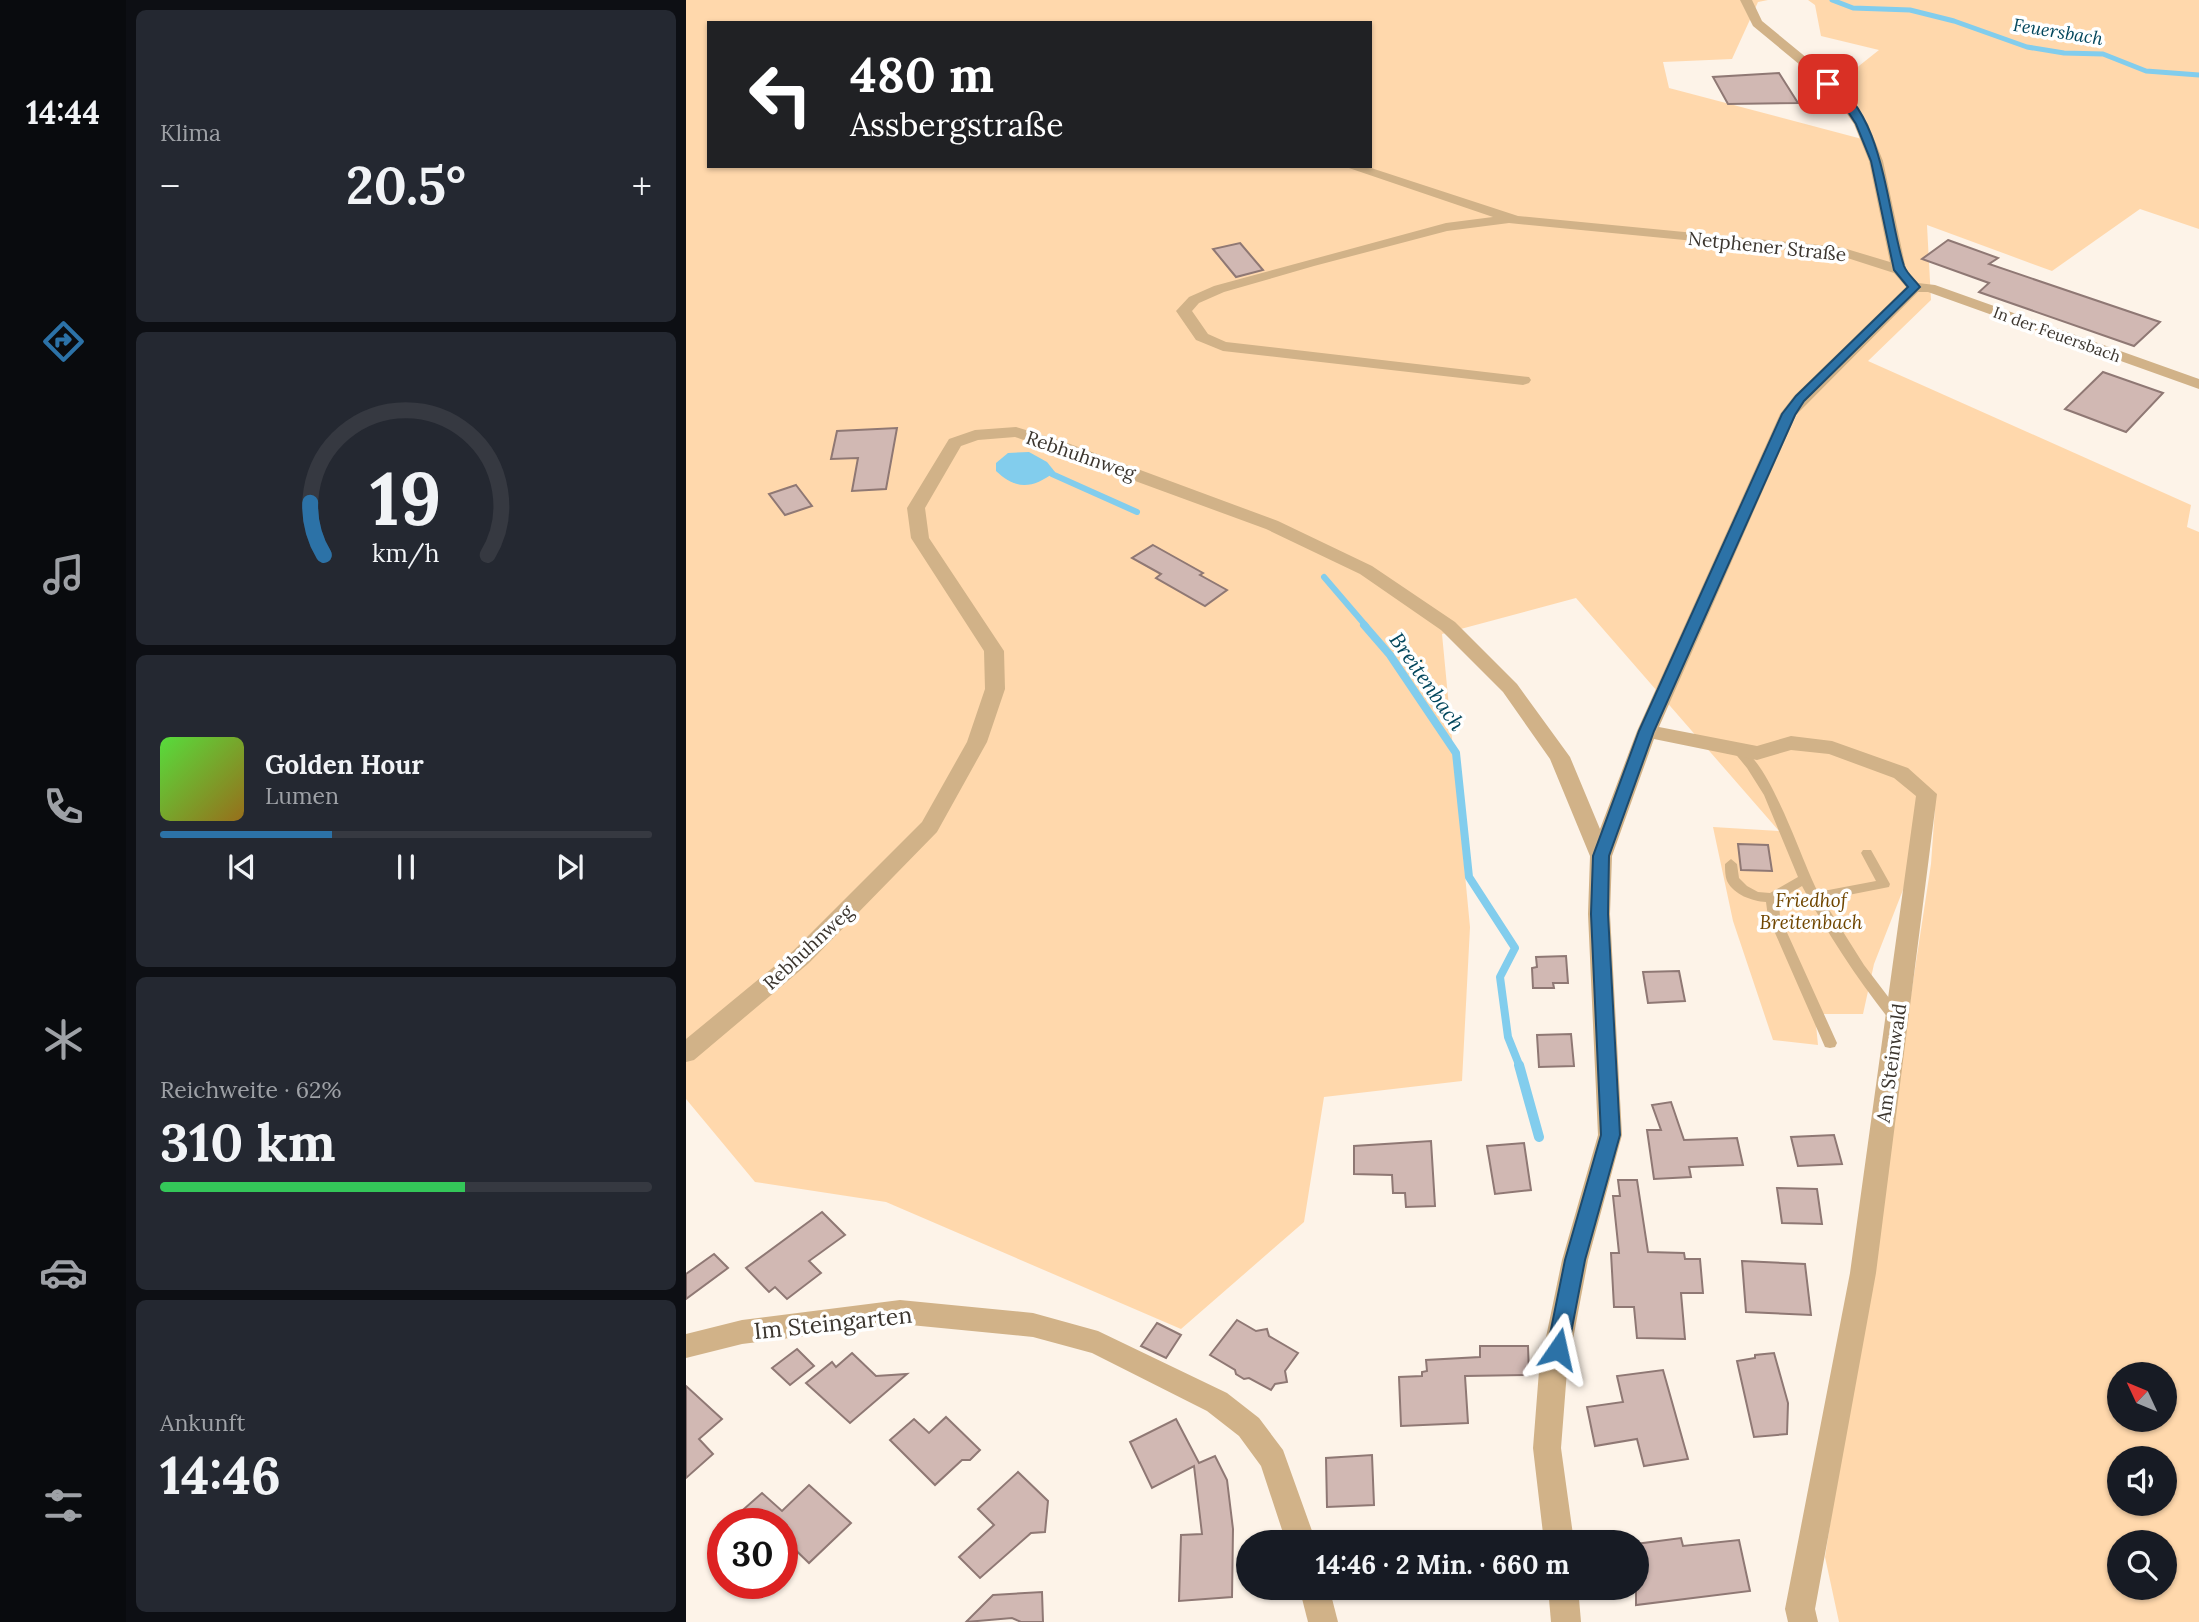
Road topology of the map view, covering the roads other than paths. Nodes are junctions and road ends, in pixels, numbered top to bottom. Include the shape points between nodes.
1 (1746, 0) edge
2 (1356, 168) edge
3 (1516, 220) junction
4 (1899, 270) junction
5 (1914, 287) junction
6 (1523, 380) dead end
7 (2199, 384) edge
8 (1647, 731) junction
9 (1739, 751) junction
10 (1867, 853) dead end
11 (1601, 856) junction
12 (1731, 864) dead end
13 (1805, 878) junction
14 (1816, 897) junction
15 (1772, 898) junction
16 (1897, 1019) junction
17 (1830, 1044) dead end
18 (686, 1053) edge
19 (686, 1346) edge
20 (1297, 1530) edge
21 (1557, 1530) edge
22 (1318, 1600) edge
23 (1564, 1600) edge
24 (1324, 1622) edge
25 (1566, 1622) edge
26 (1803, 1622) edge

1 - 4 street via 1757,23 1809,66 1846,102 1861,124 1876,161
2 - 3 street, Netphener Straße
3 - 4 street, Netphener Straße via 1840,251
3 - 6 street, Netphener Straße via 1446,227 1309,263 1219,289 1194,300 1185,311 1202,337 1223,346
4 - 5 street
5 - 7 street, In der Feuersbach via 1930,288
5 - 8 street via 1788,414
8 - 9 street, Am Steinwald
8 - 11 street
9 - 13 lane via 1753,764 1772,796
9 - 16 street, Am Steinwald via 1757,752 1791,743 1832,748 1901,773 1927,794
10 - 14 lane via 1884,884
11 - 18 street, Rebhuhnweg via 1560,757 1510,688 1448,626 1366,570 1272,525 1056,444 1016,432 975,435 955,443 916,508 920,538 994,651 995,689 977,742 930,827 802,957
11 - 21 street via 1610,1135 1575,1260 1553,1371 1547,1448
12 - 15 lane via 1734,880 1742,889 1756,897
13 - 14 lane
13 - 15 lane
14 - 16 lane via 1865,981
15 - 17 lane via 1774,917
16 - 26 street, Am Steinwald via 1863,1273 1800,1609
19 - 20 street, Im Steingarten via 742,1332 900,1312 1033,1325 1098,1343 1217,1402 1249,1427 1273,1459
22 - 24 street
23 - 25 street

